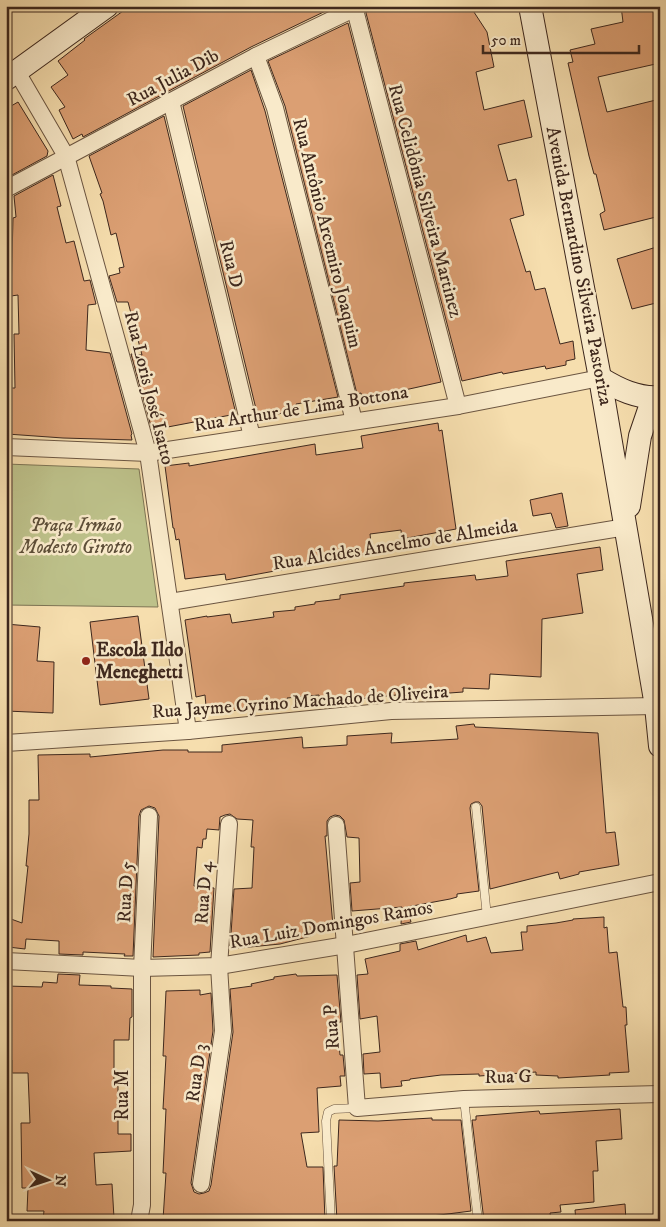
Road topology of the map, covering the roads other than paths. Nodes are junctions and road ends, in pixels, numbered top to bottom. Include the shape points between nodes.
1 (107, 6) edge
2 (530, 6) edge
3 (356, 7) edge
4 (256, 56) junction
5 (11, 76) edge
6 (171, 101) junction
7 (66, 156) junction
8 (6, 189) edge
9 (600, 378) junction
10 (656, 398) edge
11 (458, 406) junction
12 (354, 421) junction
13 (252, 437) junction
14 (6, 447) edge
15 (148, 453) junction
16 (626, 527) junction
17 (170, 602) junction
18 (656, 706) junction
19 (188, 731) junction
20 (6, 744) edge
21 (660, 746) edge
22 (476, 807) dead end
23 (149, 816) dead end
24 (230, 824) dead end
25 (336, 825) dead end
26 (660, 882) edge
27 (487, 917) junction
28 (346, 945) junction
29 (6, 960) edge
30 (219, 966) junction
31 (142, 968) junction
32 (660, 1094) edge
33 (464, 1099) junction
34 (357, 1108) junction
35 (201, 1184) dead end
36 (139, 1221) edge
37 (332, 1221) edge
38 (478, 1221) edge

1 - 5 main road
2 - 9 main road, Avenida Bernardino Silveira Pastoriza
3 - 4 street, Rua Julia Dib
3 - 11 street, Rua Celidônia Silveira Martinez
4 - 6 street, Rua Julia Dib
4 - 12 street, Rua Antônio Arcemiro Joaquim via 275,108
5 - 7 street, Rua Loris José Isatto
6 - 7 street, Rua Julia Dib
6 - 13 street, Rua D
7 - 8 street, Rua Julia Dib
7 - 15 street, Rua Loris José Isatto
9 - 10 main road via 625,392
9 - 11 street, Rua Arthur de Lima Bottona
9 - 16 main road, Avenida Bernardino Silveira Pastoriza
10 - 16 main road, Avenida Bernardino Silveira Pastoriza via 640,436
11 - 12 street, Rua Arthur de Lima Bottona
12 - 13 street, Rua Arthur de Lima Bottona
13 - 15 street, Rua Arthur de Lima Bottona
14 - 15 street, Rua Arthur de Lima Bottona
15 - 17 street, Rua Loris José Isatto
16 - 17 street, Rua Alcides Ancelmo de Almeida
16 - 18 main road, Avenida Bernardino Silveira Pastoriza
17 - 19 street, Rua Loris José Isatto
18 - 19 street, Rua Jayme Cyrino Machado de Oliveira via 391,711
18 - 21 main road, Avenida Bernardino Silveira Pastoriza
19 - 20 street, Rua Jayme Cyrino Machado de Oliveira
22 - 27 lane
23 - 31 street, Rua D 5
24 - 30 street, Rua D 4
25 - 28 street, Rua P
26 - 27 street, Rua Luiz Domingos Ramos
27 - 28 street, Rua Luiz Domingos Ramos
28 - 30 street, Rua Luiz Domingos Ramos
28 - 34 street, Rua P
29 - 31 street, Rua Luiz Domingos Ramos
30 - 31 street, Rua Luiz Domingos Ramos
30 - 35 street, Rua D 3 via 223,1031
31 - 36 street, Rua M via 142,1205
32 - 33 street, Rua G
33 - 34 street, Rua G
33 - 38 lane
34 - 37 lane via 328,1112 326,1120

